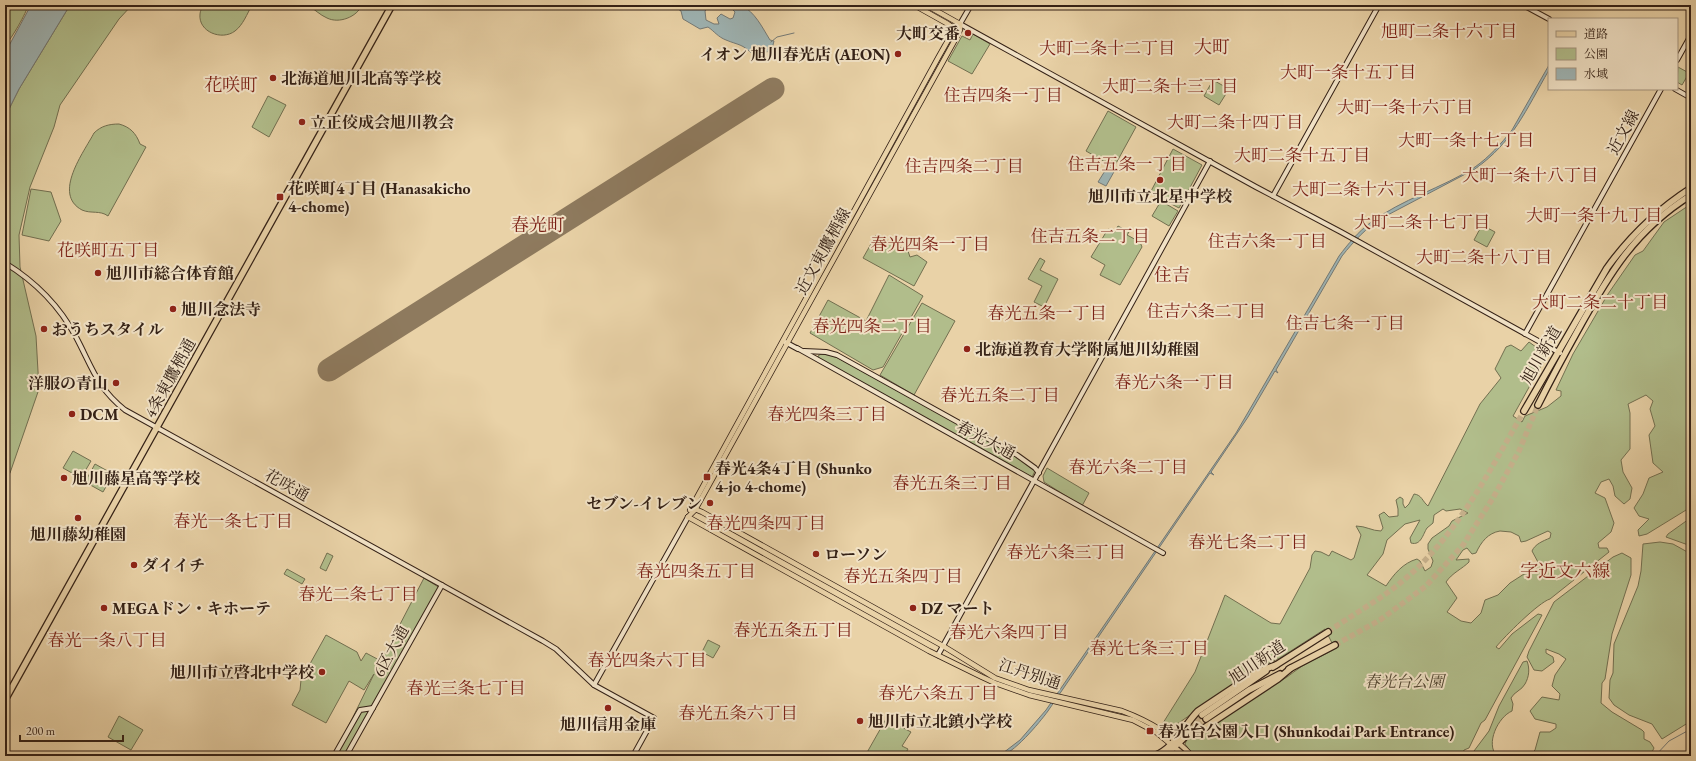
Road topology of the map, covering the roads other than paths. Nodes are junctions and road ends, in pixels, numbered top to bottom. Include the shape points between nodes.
1 (392, 5) edge
2 (914, 5) edge
3 (926, 5) edge
4 (971, 5) edge
5 (1380, 5) edge
6 (1523, 5) edge
7 (1548, 18) edge
8 (948, 24) junction
9 (960, 24) junction
10 (951, 35) junction
11 (1691, 35) edge
12 (1678, 58) edge
13 (1660, 90) edge
14 (1677, 90) edge
15 (1691, 98) edge
16 (1210, 161) junction
17 (1691, 188) edge
18 (1691, 195) edge
19 (1273, 196) junction
20 (7, 264) edge
21 (1525, 334) junction
22 (784, 342) junction
23 (797, 348) junction
24 (1558, 352) junction
25 (1564, 356) junction
26 (1538, 405) tunnel mouth
27 (1524, 411) tunnel mouth
28 (157, 428) junction
29 (1039, 473) junction
30 (1035, 480) junction
31 (693, 509) junction
32 (688, 517) junction
33 (1163, 553) dead end
34 (442, 585) junction
35 (1328, 632) tunnel mouth
36 (1335, 645) tunnel mouth
37 (943, 646) junction
38 (938, 655) junction
39 (1276, 665) junction
40 (1291, 668) junction
41 (594, 685) junction
42 (1046, 697) junction
43 (5, 700) edge
44 (373, 708) junction
45 (1175, 743) junction
46 (334, 756) edge
47 (346, 756) edge
48 (633, 756) edge
49 (1154, 756) edge
50 (1165, 756) edge
51 (1185, 756) edge
52 (1192, 756) edge

1 - 28 highway, 4条東鷹栖通
2 - 8 main road
3 - 9 main road
4 - 9 street, 近文東鷹栖線
5 - 19 street
6 - 7 street
8 - 9 main road
8 - 10 main road via 953,31
9 - 10 main road, 近文東鷹栖線
9 - 16 street
9 - 22 main road, 近文東鷹栖線 via 960,30
10 - 22 main road, 近文東鷹栖線
11 - 12 street
13 - 21 street, 近文線
14 - 15 street
16 - 19 street
16 - 29 street
17 - 24 highway, 旭川新道 via 1654,214 1620,250
18 - 25 highway, 旭川新道 via 1658,219 1620,261 1601,288
19 - 21 street
20 - 28 street, 花咲通 via 31,280 55,305 108,395 125,410
21 - 24 street
22 - 23 street, 春光大通
22 - 31 main road, 近文東鷹栖線
23 - 29 street, 春光大通 via 807,352 837,355 1017,454
23 - 30 street, 春光大通
24 - 25 street
24 - 27 highway, 旭川新道
25 - 26 highway, 旭川新道
28 - 34 street, 花咲通
28 - 43 highway, 4条東鷹栖通
29 - 30 street
30 - 33 street, 春光大通
30 - 37 street
31 - 32 main road, 近文東鷹栖線
31 - 37 main road, 江丹別通
32 - 38 main road, 江丹別通
32 - 41 street, 近文東鷹栖線
34 - 41 street, 花咲通 via 550,645
34 - 44 street, 6区大通
35 - 39 highway, 旭川新道
36 - 40 highway, 旭川新道
37 - 38 street
37 - 42 main road, 江丹別通 via 998,679
38 - 42 main road, 江丹別通 via 995,683
39 - 40 highway, 旭川新道 via 1204,717
39 - 45 highway via 1255,673 1198,711
40 - 45 highway via 1204,728 1188,734
41 - 48 street via 654,718
42 - 45 main road, 江丹別通 via 1122,711
44 - 46 street via 360,710
44 - 47 street, 6区大通
45 - 49 highway
45 - 50 highway
45 - 51 main road, 江丹別通
45 - 52 main road, 江丹別通

